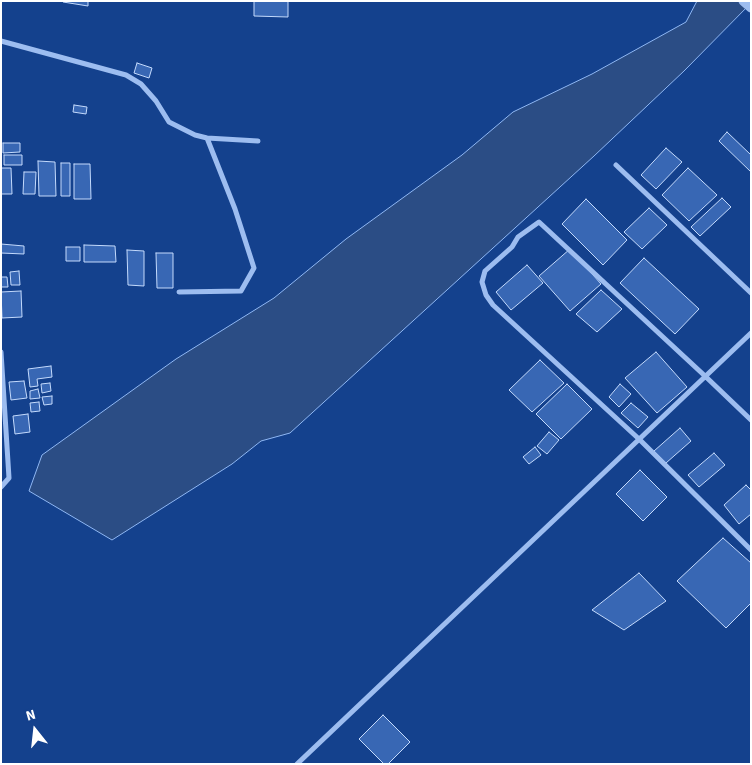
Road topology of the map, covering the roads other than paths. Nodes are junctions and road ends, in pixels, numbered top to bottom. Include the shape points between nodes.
1 (743, 1) edge
2 (751, 8) edge
3 (1, 41) edge
4 (207, 138) junction
5 (258, 141) dead end
6 (616, 165) dead end
7 (179, 292) dead end
8 (751, 293) edge
9 (751, 333) edge
10 (1, 352) edge
11 (706, 376) junction
12 (751, 420) edge
13 (639, 439) junction
14 (1, 487) edge
15 (751, 550) edge
16 (297, 764) edge

1 - 2 street
3 - 4 street via 126,75 141,84 169,122
4 - 5 street
4 - 7 street via 254,268 241,292
6 - 8 street
9 - 11 street
10 - 14 street via 9,478
11 - 12 street
11 - 13 street
11 - 13 street via 539,222 518,237 512,247 485,271 482,282 486,295
13 - 15 street
13 - 16 street

